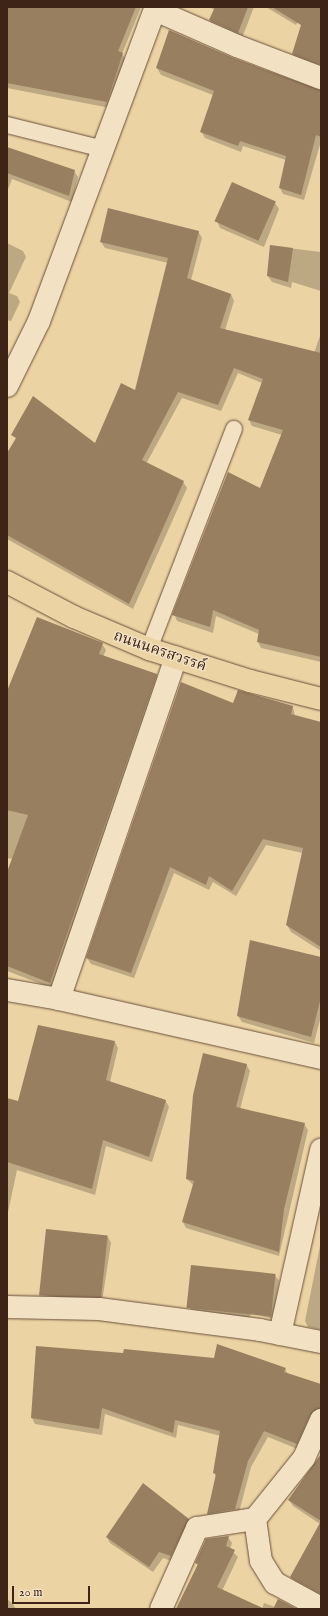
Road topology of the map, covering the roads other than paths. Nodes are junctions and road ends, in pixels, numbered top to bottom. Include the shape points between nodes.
1 (156, 8) edge
2 (321, 78) edge
3 (7, 125) edge
4 (103, 149) junction
5 (7, 386) edge
6 (234, 429) dead end
7 (7, 582) edge
8 (149, 649) junction
9 (176, 658) junction
10 (321, 699) edge
11 (7, 990) edge
12 (59, 999) junction
13 (321, 1058) edge
14 (321, 1150) edge
15 (7, 1307) edge
16 (280, 1334) junction
17 (321, 1342) edge
18 (321, 1420) edge
19 (255, 1519) junction
20 (321, 1608) edge
21 (161, 1609) edge

1 - 2 street via 237,46
1 - 4 street
3 - 4 lane
4 - 5 street via 38,321
6 - 8 lane
7 - 8 main road, ถนนนครสวรรค์ via 80,620
8 - 9 main road, ถนนนครสวรรค์
9 - 10 main road, ถนนนครสวรรค์
9 - 12 street
11 - 12 street
12 - 13 street
14 - 16 street
15 - 16 street via 99,1309
16 - 17 street
18 - 19 street via 304,1458
19 - 20 street via 261,1561 275,1584
19 - 21 street via 197,1528

